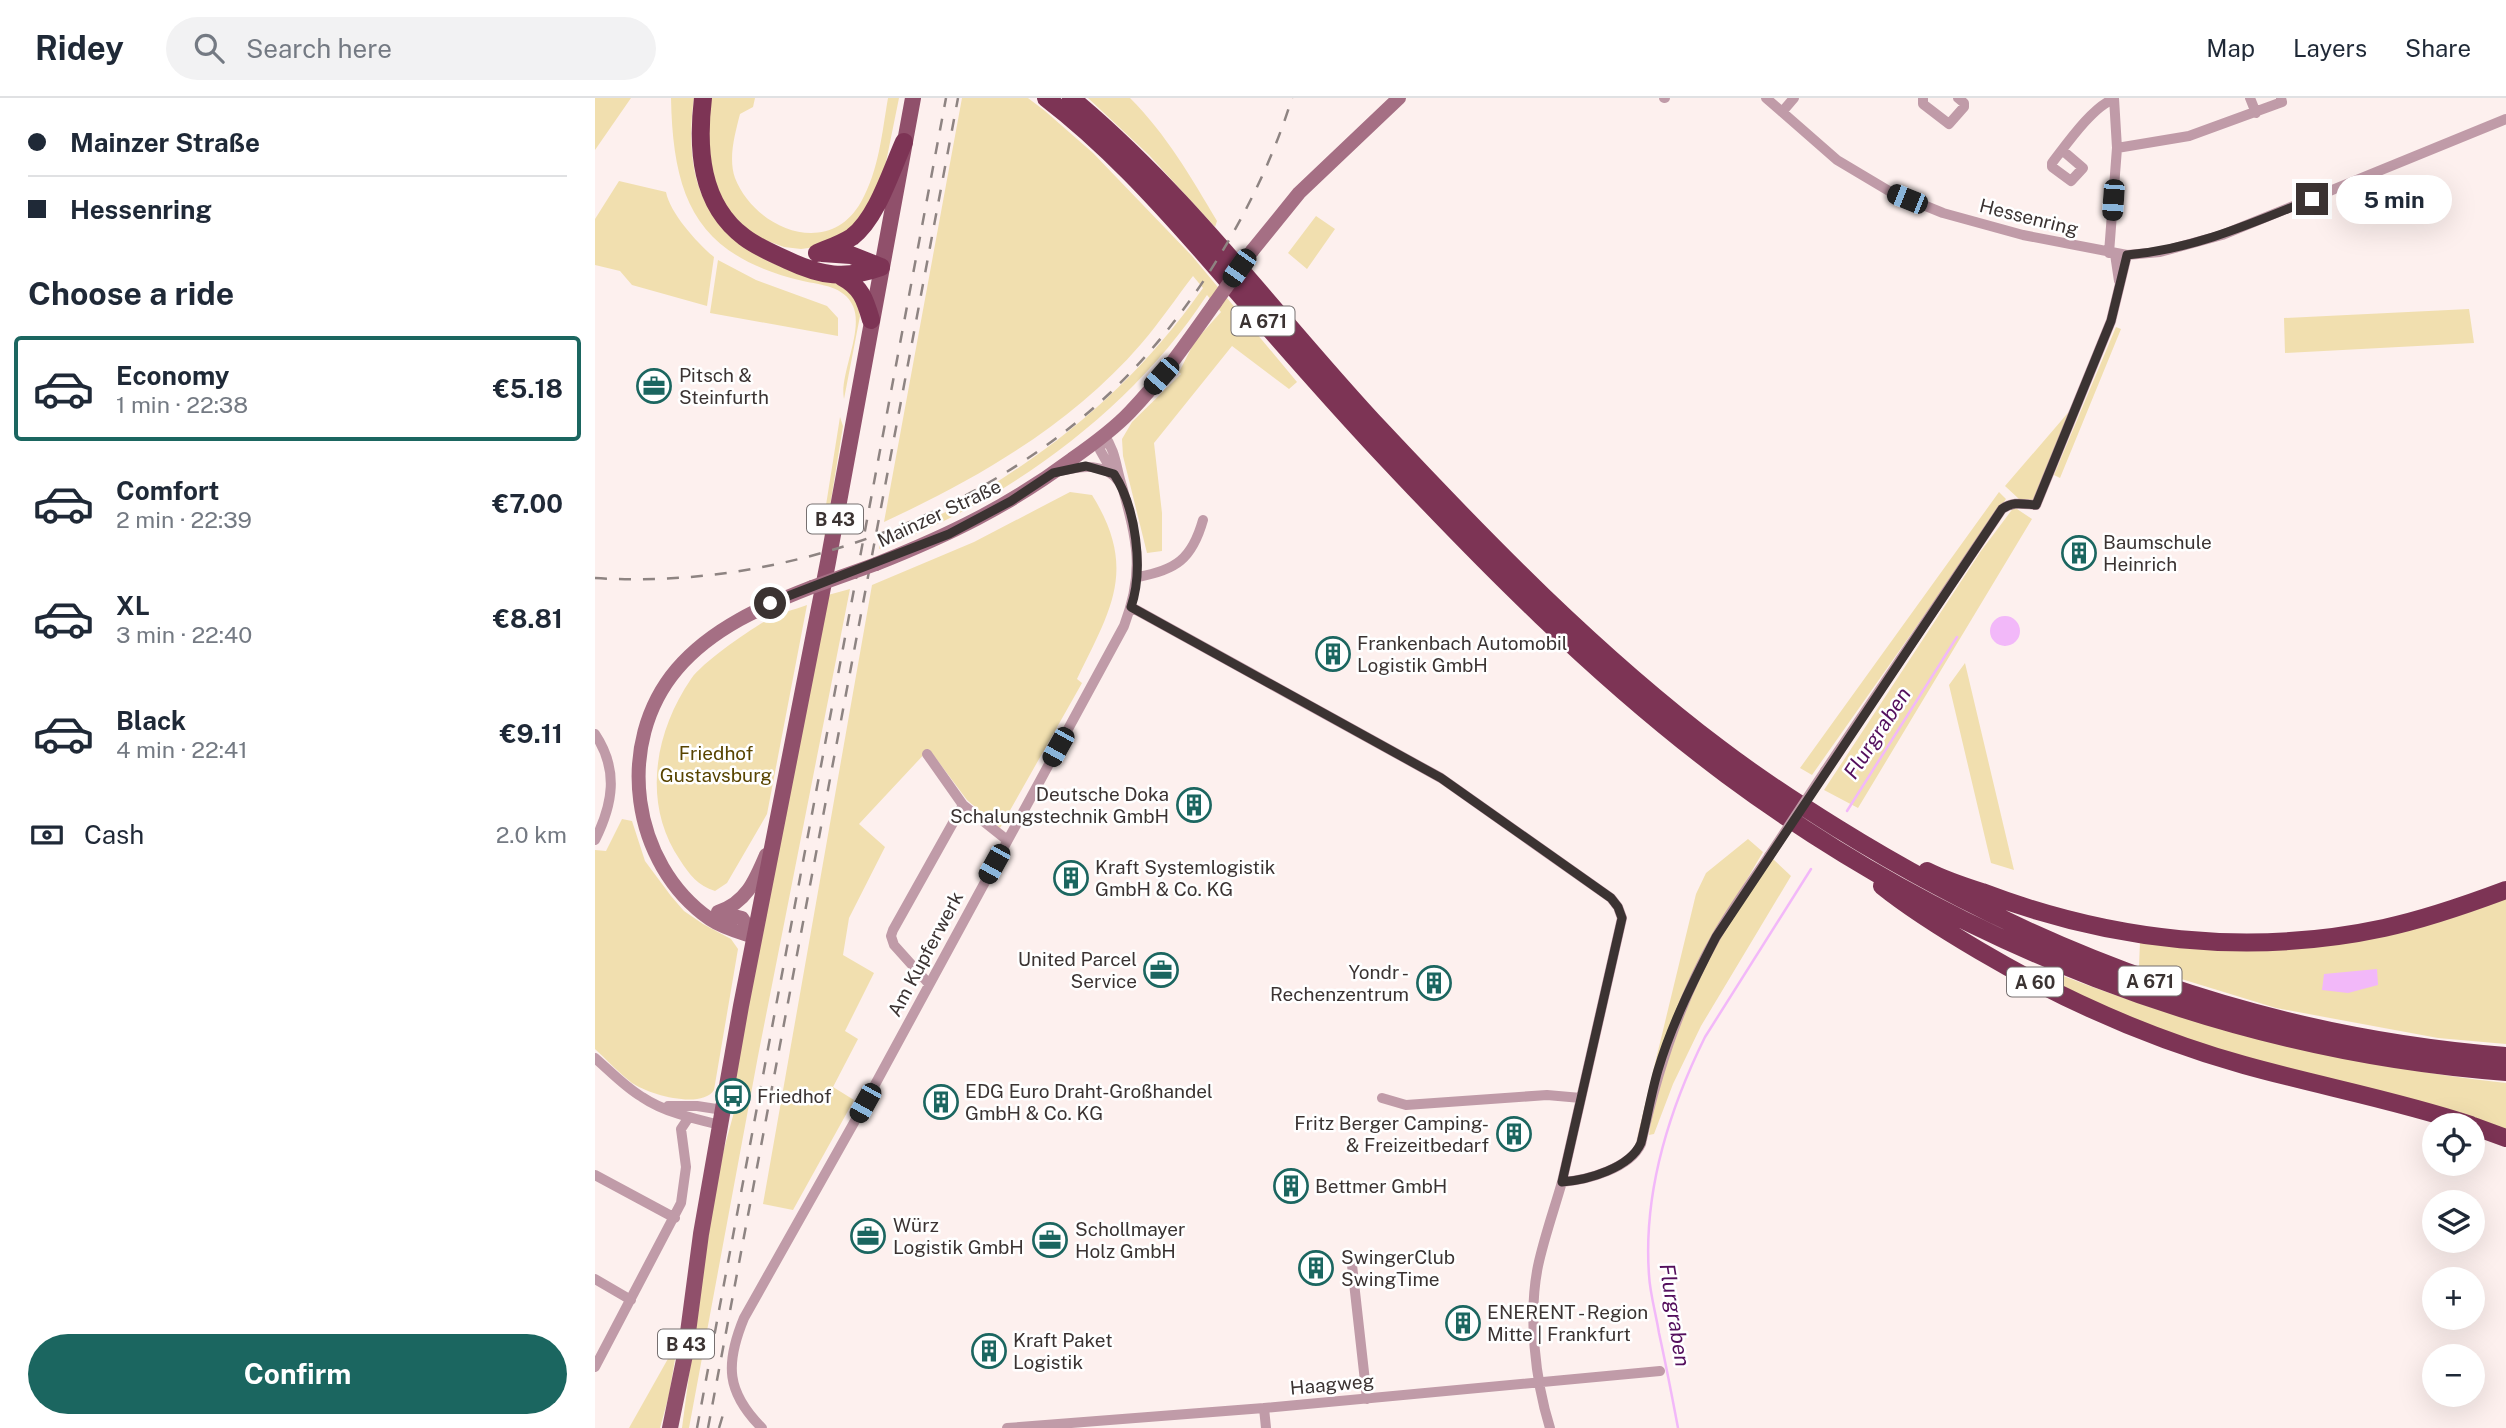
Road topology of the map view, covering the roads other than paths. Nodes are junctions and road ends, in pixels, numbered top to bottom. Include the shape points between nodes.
1 (703, 98) edge
2 (913, 98) edge
3 (1046, 98) edge
4 (1071, 98) edge
5 (1399, 98) edge
6 (1766, 98) edge
7 (1794, 98) edge
8 (1923, 98) edge
9 (1958, 98) edge
10 (2250, 98) edge
11 (2281, 98) edge
12 (2114, 99) edge
13 (1782, 112) junction
14 (2256, 113) junction
15 (2506, 119) edge
16 (904, 142) junction
17 (2117, 148) junction
18 (2063, 150) dead end
19 (817, 253) junction
20 (2112, 253) junction
21 (774, 254) junction
22 (2127, 255) junction
23 (881, 267) junction
24 (842, 276) junction
25 (2120, 290) junction
26 (871, 320) junction
27 (1104, 435) junction
28 (1053, 473) junction
29 (1114, 474) junction
30 (1121, 486) junction
31 (1203, 520) dead end
32 (1138, 577) junction
33 (1131, 607) junction
34 (595, 734) edge
35 (927, 754) dead end
36 (963, 805) junction
37 (1824, 820) junction
38 (1007, 839) junction
39 (595, 840) edge
40 (772, 841) junction
41 (1848, 856) junction
42 (2506, 890) edge
43 (715, 916) junction
44 (754, 937) junction
45 (929, 984) junction
46 (2506, 1056) edge
47 (595, 1058) edge
48 (2506, 1072) edge
49 (1382, 1097) dead end
50 (1581, 1098) junction
51 (660, 1106) junction
52 (2430, 1113) edge
53 (689, 1117) junction
54 (722, 1118) junction
55 (2485, 1131) edge
56 (2506, 1138) edge
57 (1653, 1140) dead end
58 (1641, 1143) junction
59 (595, 1175) edge
60 (1562, 1182) junction
61 (675, 1218) junction
62 (1351, 1256) dead end
63 (595, 1279) edge
64 (631, 1300) junction
65 (595, 1367) edge
66 (1660, 1371) dead end
67 (1539, 1383) junction
68 (1367, 1399) junction
69 (1264, 1408) junction
70 (670, 1428) edge
71 (762, 1428) edge
72 (1007, 1428) edge
73 (1266, 1428) edge
74 (1550, 1428) edge

1 - 21 highway via 701,159 711,196 731,226
2 - 16 main road, B 43
3 - 41 highway, A 671 via 1152,195 1375,446 1549,624 1717,766
4 - 37 highway, A 671 via 1164,184 1368,416 1527,581 1685,721
5 - 27 main road, Mainzer Straße, bridge via 1299,193 1161,376
6 - 13 street, Hessenring
7 - 13 street
8 - 9 street via 1923,104 1949,124 1964,107
10 - 14 street
11 - 14 street via 2282,102
12 - 17 street
12 - 18 street via 2100,107
13 - 20 street, Hessenring via 1837,160 1889,191 1944,213
14 - 17 street via 2189,136
15 - 22 street, Hessenring via 2222,235 2160,252
16 - 19 highway via 864,225 839,244
16 - 23 main road, B 43
17 - 20 street
19 - 21 highway
19 - 23 highway via 851,255
20 - 22 street, Hessenring
20 - 25 street
21 - 24 highway
22 - 25 street
23 - 24 highway
23 - 26 main road, B 43
24 - 26 highway via 863,294
25 - 58 street, bridge via 2036,505 2016,503 2002,509 1716,937 1658,1070
26 - 40 main road, B 43
27 - 28 main road, Mainzer Straße
27 - 29 street, Am Kupferwerk via 1101,450
27 - 30 street, Am Kupferwerk via 1114,453
28 - 29 street via 1086,466
28 - 43 main road, Mainzer Straße, bridge via 983,517 876,564 770,603 701,645 675,670 654,703 641,744 641,811 653,847 674,886 692,905
29 - 30 street, Am Kupferwerk
30 - 32 street, Am Kupferwerk via 1134,534
31 - 32 street via 1184,560
32 - 33 street, Am Kupferwerk
33 - 38 street, Am Kupferwerk
33 - 50 street via 1441,778 1611,898 1622,918
34 - 39 street via 605,752 611,788 609,809
35 - 36 street
36 - 38 street
36 - 45 street via 891,936
37 - 42 highway, A 671 via 1932,874 2017,906 2081,924 2186,940 2270,942 2351,934 2411,922
37 - 46 highway, A 671 via 1982,911 2144,979 2221,1004 2338,1032
38 - 45 street, Am Kupferwerk
40 - 43 main road via 748,894
40 - 44 main road, B 43
41 - 48 highway, A 60 via 1998,937 2161,1001 2262,1031 2359,1052
41 - 52 highway, A 60 via 1935,925 2086,1007 2192,1049
43 - 44 main road
44 - 54 main road, B 43
45 - 71 street, Am Kupferwerk via 738,1333 731,1363 736,1396
47 - 51 street via 640,1097
49 - 50 street via 1406,1105 1547,1095
50 - 60 street
51 - 53 street
51 - 54 street via 697,1106
53 - 54 street
53 - 61 street via 681,1129 685,1187
54 - 70 main road, B 43
55 - 56 highway, A 60
57 - 58 street
58 - 60 street via 1630,1159 1608,1170
59 - 61 street
60 - 67 street via 1535,1288
61 - 64 street
62 - 68 street
63 - 64 street
64 - 65 street
66 - 67 street, Haagweg
67 - 68 street, Haagweg
67 - 74 street
68 - 69 street, Haagweg
69 - 72 street, Haagweg
69 - 73 street

